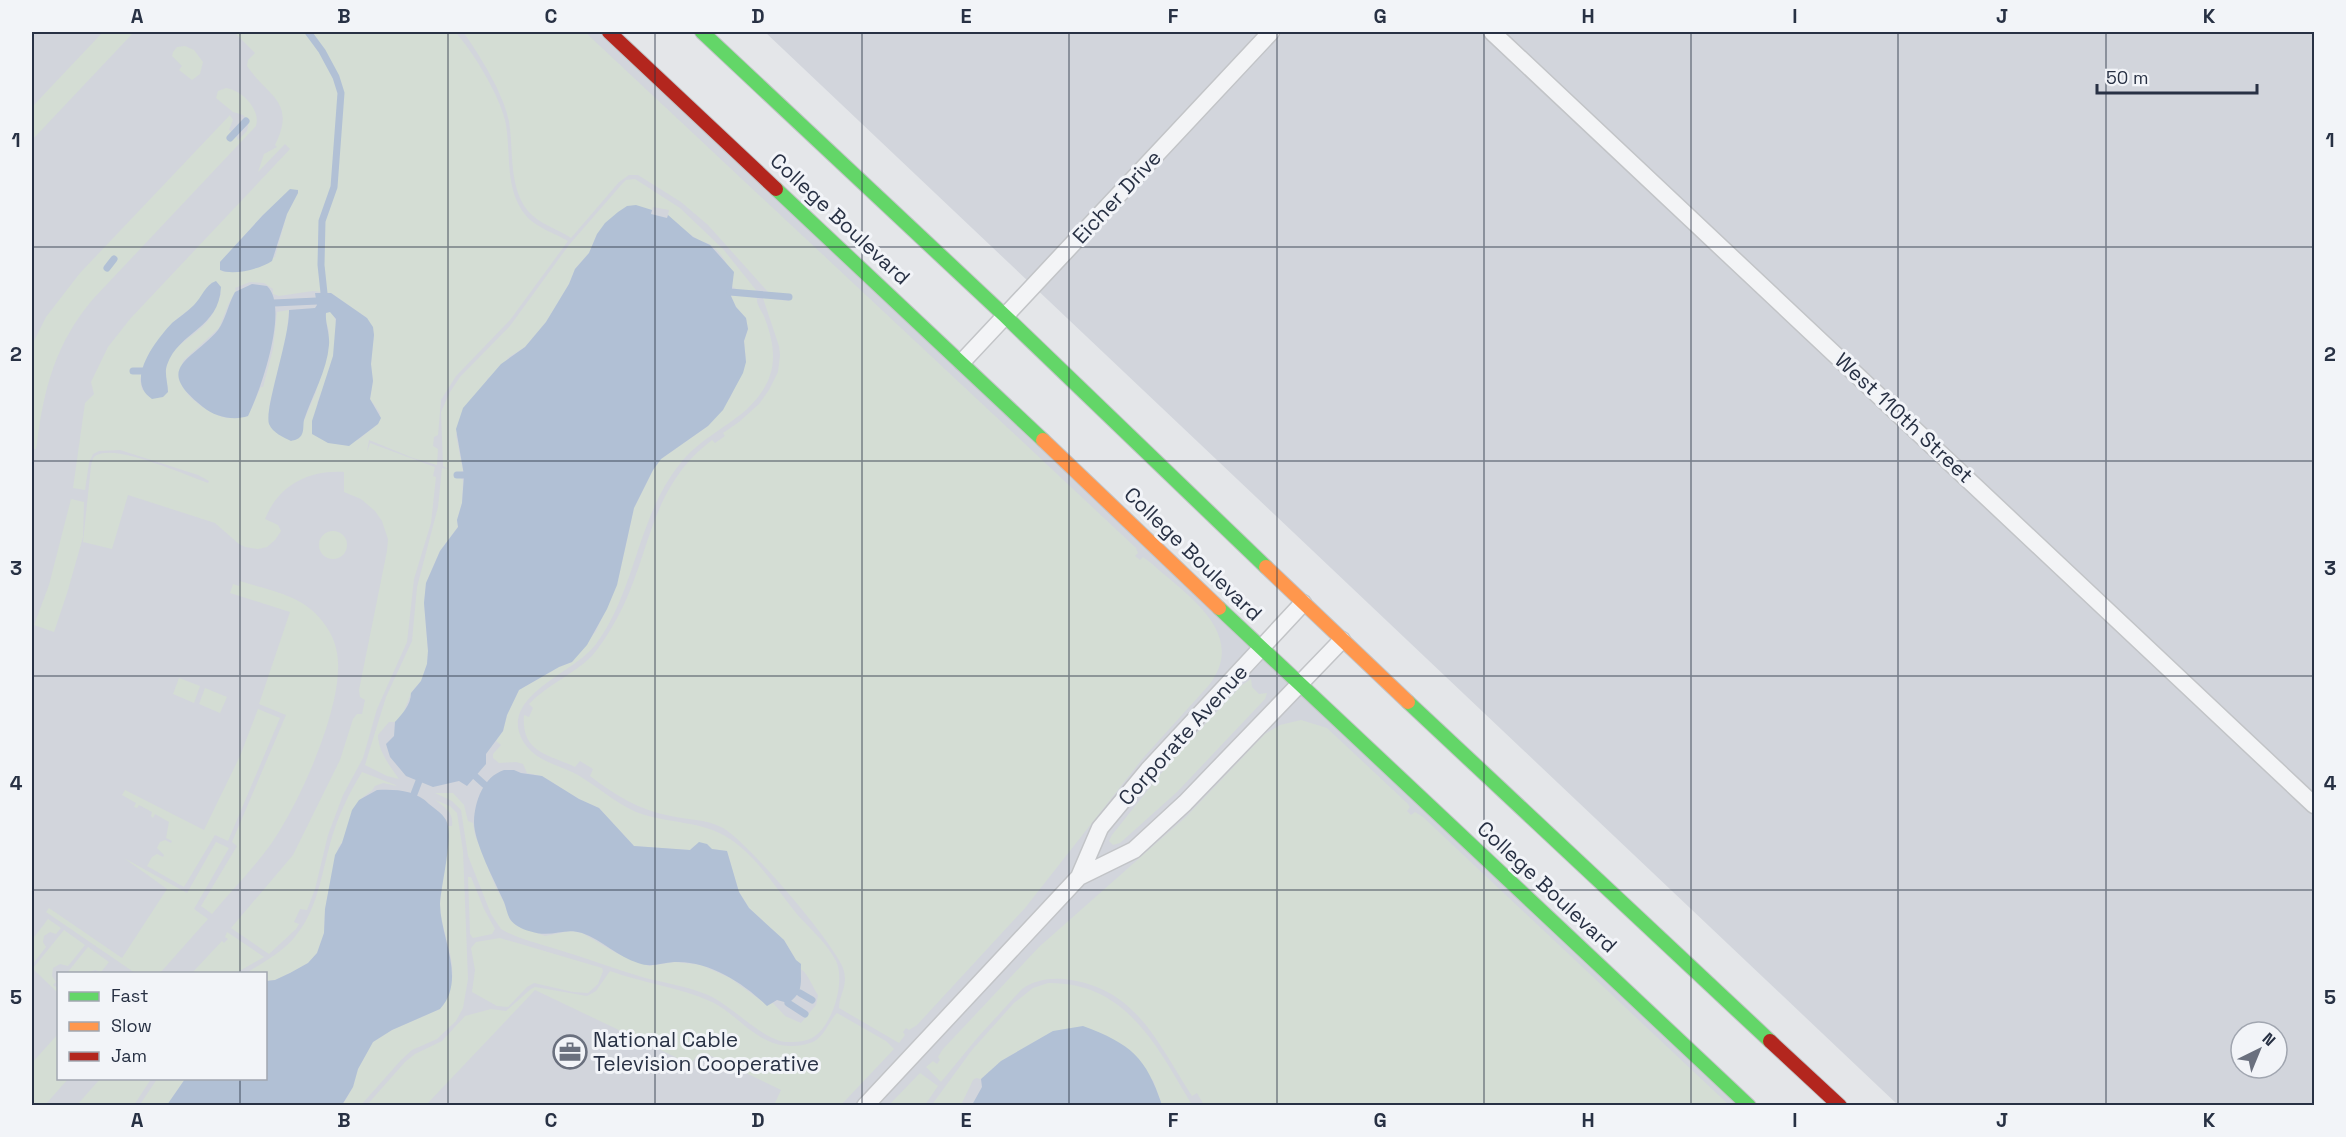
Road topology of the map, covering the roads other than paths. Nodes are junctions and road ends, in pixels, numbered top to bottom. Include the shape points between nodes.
1 (609, 32) edge
2 (702, 32) edge
3 (1271, 32) edge
4 (1492, 32) edge
5 (1005, 316) junction
6 (962, 362) junction
7 (1303, 603) junction
8 (1342, 640) junction
9 (1262, 649) junction
10 (1300, 685) junction
11 (2314, 805) edge
12 (1079, 877) junction
13 (865, 1106) edge
14 (1749, 1106) edge
15 (1840, 1106) edge

1 - 6 main road, College Boulevard
2 - 5 main road, College Boulevard
3 - 5 street, Eicher Drive
4 - 11 street, West 110th Street
5 - 6 street, Eicher Drive
5 - 7 main road, College Boulevard
6 - 9 main road, College Boulevard
7 - 8 main road, College Boulevard
7 - 9 street, Corporate Avenue
8 - 10 street, Corporate Avenue
8 - 15 main road, College Boulevard
9 - 10 main road, College Boulevard
9 - 12 street, Corporate Avenue via 1148,770 1100,828
10 - 12 street, Corporate Avenue via 1134,850
10 - 14 main road, College Boulevard
12 - 13 street, Corporate Avenue

